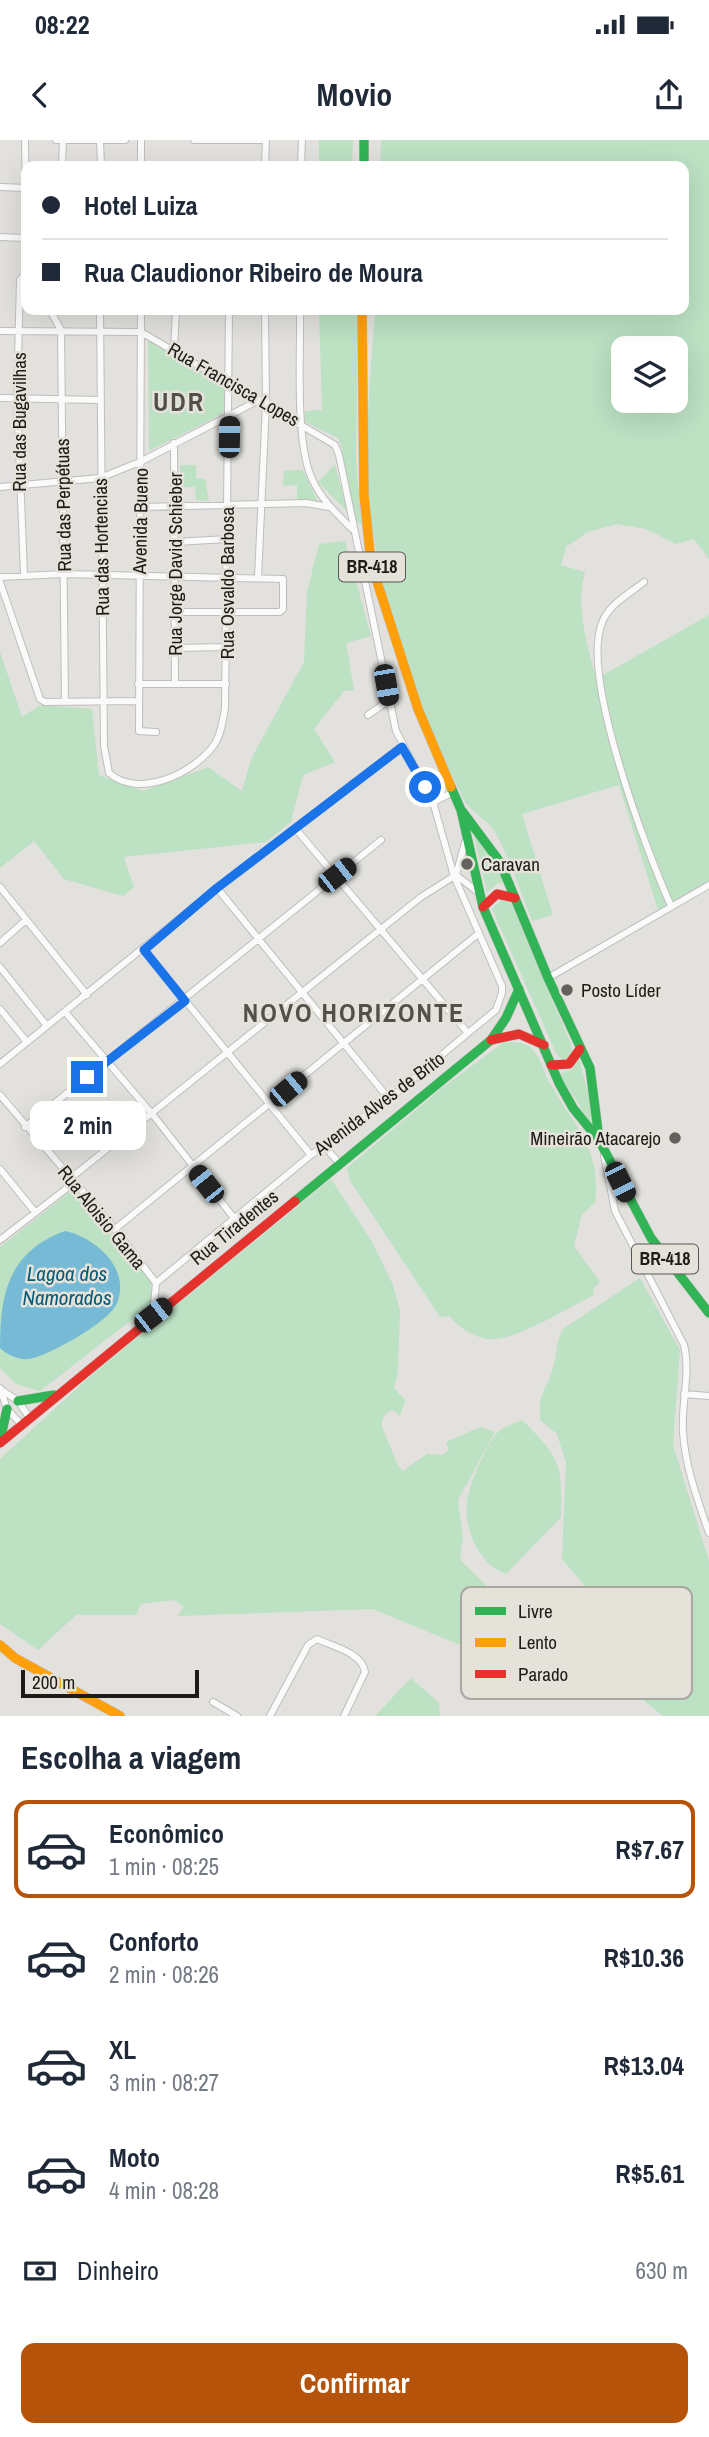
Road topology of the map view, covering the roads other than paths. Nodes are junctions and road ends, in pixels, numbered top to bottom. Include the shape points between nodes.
1 (25, 140) edge
2 (56, 140) edge
3 (63, 140) edge
4 (100, 140) edge
5 (125, 140) edge
6 (141, 140) edge
7 (194, 140) edge
8 (265, 140) edge
9 (302, 140) edge
10 (364, 140) edge
11 (25, 161) edge
12 (62, 161) edge
13 (101, 161) edge
14 (141, 161) edge
15 (265, 161) edge
16 (301, 161) edge
17 (364, 161) edge
18 (0, 187) edge
19 (21, 188) edge
20 (0, 237) edge
21 (21, 238) edge
22 (21, 279) edge
23 (53, 315) edge
24 (100, 315) edge
25 (141, 315) edge
26 (176, 315) edge
27 (229, 315) edge
28 (265, 315) edge
29 (300, 315) edge
30 (362, 315) edge
31 (19, 330) junction
32 (0, 331) edge
33 (61, 331) junction
34 (100, 331) junction
35 (141, 332) junction
36 (174, 349) junction
37 (228, 382) junction
38 (0, 398) edge
39 (17, 398) junction
40 (62, 398) junction
41 (100, 400) junction
42 (262, 402) junction
43 (229, 414) junction
44 (302, 424) junction
45 (326, 437) joint
46 (174, 443) junction
47 (142, 461) junction
48 (100, 478) junction
49 (63, 482) junction
50 (19, 484) junction
51 (0, 486) edge
52 (227, 504) junction
53 (262, 504) junction
54 (176, 506) junction
55 (139, 507) junction
56 (330, 507) junction
57 (353, 530) junction
58 (227, 539) junction
59 (176, 542) junction
60 (64, 574) junction
61 (24, 575) junction
62 (175, 576) junction
63 (227, 576) junction
64 (101, 577) junction
65 (139, 577) junction
66 (258, 577) junction
67 (0, 580) edge
68 (644, 582) dead end
69 (175, 612) junction
70 (226, 612) junction
71 (226, 647) junction
72 (174, 648) junction
73 (138, 684) junction
74 (175, 684) junction
75 (226, 684) junction
76 (138, 701) junction
77 (388, 701) junction
78 (65, 702) junction
79 (103, 702) junction
80 (368, 715) dead end
81 (156, 732) dead end
82 (402, 747) junction
83 (446, 772) junction
84 (117, 781) joint
85 (425, 787) junction
86 (454, 792) junction
87 (433, 802) junction
88 (461, 810) junction
89 (295, 828) junction
90 (466, 839) junction
91 (381, 840) dead end
92 (337, 875) junction
93 (455, 876) junction
94 (709, 885) edge
95 (0, 887) edge
96 (217, 888) junction
97 (479, 893) junction
98 (517, 899) junction
99 (483, 906) junction
100 (671, 906) junction
101 (26, 920) junction
102 (382, 929) junction
103 (478, 934) junction
104 (261, 938) junction
105 (0, 943) edge
106 (144, 950) junction
107 (0, 967) edge
108 (423, 978) junction
109 (548, 978) junction
110 (519, 989) junction
111 (305, 992) junction
112 (87, 995) junction
113 (185, 1001) junction
114 (0, 1009) edge
115 (65, 1012) junction
116 (47, 1026) junction
117 (468, 1033) junction
118 (491, 1040) junction
119 (26, 1042) junction
120 (345, 1042) junction
121 (544, 1045) junction
122 (580, 1049) junction
123 (228, 1054) junction
124 (108, 1061) junction
125 (0, 1064) edge
126 (551, 1065) junction
127 (0, 1096) edge
128 (389, 1100) junction
129 (270, 1105) junction
130 (153, 1115) junction
131 (25, 1127) junction
132 (601, 1144) junction
133 (324, 1146) junction
134 (311, 1155) junction
135 (340, 1164) junction
136 (192, 1167) junction
137 (0, 1169) edge
138 (73, 1180) junction
139 (35, 1212) junction
140 (234, 1218) junction
141 (115, 1229) junction
142 (0, 1240) edge
143 (156, 1283) junction
144 (709, 1313) edge
145 (153, 1315) junction
146 (0, 1388) edge
147 (684, 1394) junction
148 (55, 1395) junction
149 (709, 1396) edge
150 (18, 1401) junction
151 (7, 1409) junction
152 (25, 1420) junction
153 (0, 1442) edge
154 (709, 1533) edge
155 (0, 1645) edge
156 (214, 1702) dead end
157 (234, 1715) edge
158 (120, 1716) edge
159 (270, 1716) edge
160 (344, 1716) edge

1 - 11 street
2 - 3 street
3 - 4 street
3 - 12 street
4 - 5 street
4 - 13 street
6 - 14 street
7 - 8 street
8 - 15 street
9 - 16 street
10 - 17 main road
18 - 19 street
20 - 21 street
22 - 31 street, Rua das Bugavilhas
23 - 33 street, Rua das Perpétuas
24 - 34 street, Rua das Hortencias
25 - 35 street, Avenida Bueno
26 - 36 street
27 - 37 street, Rua Osvaldo Barbosa
28 - 42 street
29 - 44 street
30 - 83 main road, BR-418 via 362,457 371,563 398,655
31 - 32 street
31 - 33 street
31 - 39 street, Rua das Bugavilhas
33 - 34 street
33 - 40 street, Rua das Perpétuas
34 - 35 street
34 - 41 street, Rua das Hortencias
35 - 36 street, Rua Francisca Lopes
35 - 47 street, Avenida Bueno
36 - 37 street, Rua Francisca Lopes
37 - 42 street, Rua Francisca Lopes
37 - 43 street, Rua Osvaldo Barbosa
38 - 39 street
39 - 40 street
39 - 50 street, Rua das Bugavilhas
40 - 41 street
40 - 49 street, Rua das Perpétuas
41 - 48 street, Rua das Hortencias
42 - 43 street
42 - 44 street, Rua Francisca Lopes
42 - 53 street
43 - 46 street
43 - 52 street, Rua Osvaldo Barbosa
44 - 45 street, Rua Francisca Lopes
44 - 56 street via 307,467
45 - 57 street, Avenida Alves de Brito via 339,454
46 - 47 street
46 - 54 street, Rua Jorge David Schieber
47 - 48 street
47 - 55 street, Avenida Bueno
48 - 49 street
48 - 64 street, Rua das Hortencias
49 - 50 street
49 - 60 street, Rua das Perpétuas
50 - 51 street
50 - 61 street, Rua das Bugavilhas
52 - 53 street
52 - 54 street
52 - 58 street, Rua Osvaldo Barbosa
53 - 56 street
53 - 66 street
54 - 55 street
54 - 59 street, Rua Jorge David Schieber
55 - 65 street, Avenida Bueno
56 - 57 street
57 - 77 street, Avenida Alves de Brito
58 - 59 street
58 - 63 street, Rua Osvaldo Barbosa
59 - 62 street, Rua Jorge David Schieber
60 - 61 street
60 - 64 street
60 - 78 street, Rua das Perpétuas
61 - 67 street
62 - 63 street
62 - 65 street
62 - 69 street, Rua Jorge David Schieber
63 - 66 street
63 - 70 street, Rua Osvaldo Barbosa
64 - 65 street
64 - 79 street, Rua das Hortencias
65 - 73 street, Avenida Bueno
66 - 70 street via 283,579 280,612
67 - 78 street via 38,693 45,702
68 - 100 street via 602,621 600,677 612,742
69 - 70 street
69 - 72 street, Rua Jorge David Schieber
70 - 71 street, Rua Osvaldo Barbosa
71 - 72 street
71 - 75 street, Rua Osvaldo Barbosa
72 - 74 street, Rua Jorge David Schieber
73 - 74 street
73 - 76 street, Avenida Bueno
74 - 75 street
75 - 84 street, Rua Osvaldo Barbosa via 221,727 208,752 176,773 146,785
76 - 79 street
76 - 81 street, Avenida Bueno via 139,732
77 - 80 street
77 - 82 street, Avenida Alves de Brito
78 - 79 street
79 - 84 street, Rua das Hortencias via 106,760 109,774
82 - 85 street, Avenida Alves de Brito
82 - 89 street
83 - 85 street
83 - 86 main road, BR-418
85 - 87 street, Avenida Alves de Brito
86 - 87 street
86 - 88 main road, BR-418
87 - 93 street, Avenida Alves de Brito
88 - 90 main road, BR-418
88 - 98 main road, BR-418 via 500,862
89 - 92 street
89 - 96 street
90 - 93 street
90 - 97 main road, BR-418
91 - 92 street
92 - 102 street
92 - 104 street
93 - 97 street
93 - 102 street
93 - 103 street, Avenida Alves de Brito
94 - 100 street
95 - 101 street
96 - 104 street
96 - 106 street
97 - 99 main road, BR-418
98 - 99 main road via 501,892
98 - 109 main road, BR-418
99 - 110 main road, BR-418
100 - 109 street
101 - 105 street
101 - 112 street
102 - 108 street
102 - 111 street
103 - 108 street
103 - 117 street, Avenida Alves de Brito via 502,993 496,1010
104 - 111 street
104 - 113 street
106 - 112 street
106 - 113 street
107 - 116 street
108 - 117 street
108 - 120 street
109 - 122 main road, BR-418
110 - 118 main road, Rua Tiradentes
110 - 121 main road, BR-418
111 - 120 street
111 - 123 street
112 - 115 street
113 - 123 street
113 - 124 street
114 - 119 street
115 - 116 street
115 - 124 street
116 - 119 street
117 - 128 street, Avenida Alves de Brito
118 - 121 main road via 519,1034
118 - 135 main road, Rua Tiradentes
119 - 125 street
120 - 128 street
120 - 129 street
121 - 126 main road, BR-418
122 - 126 main road via 566,1066
122 - 132 main road, BR-418 via 593,1080
123 - 129 street
123 - 130 street
124 - 130 street
124 - 131 street
126 - 132 main road, BR-418 via 573,1108
127 - 131 street, Rua Aloisio Gama
128 - 133 street, Avenida Alves de Brito
129 - 134 street
129 - 136 street
130 - 136 street
130 - 138 street
131 - 138 street, Rua Aloisio Gama
132 - 144 main road, BR-418 via 651,1238
132 - 147 street via 615,1212 684,1345
133 - 134 street, Avenida Alves de Brito
133 - 135 street
134 - 140 street, Avenida Alves de Brito
135 - 145 main road, Rua Tiradentes
136 - 140 street
136 - 141 street
137 - 139 street
138 - 139 street
138 - 141 street, Rua Aloisio Gama
139 - 142 street
140 - 143 street, Avenida Alves de Brito
141 - 143 street, Rua Aloisio Gama
143 - 145 street, Rua Aloisio Gama
145 - 148 main road, Rua Tiradentes
146 - 150 street
146 - 151 street
147 - 149 street
147 - 154 street via 686,1455
148 - 150 main road
148 - 152 main road, Rua Tiradentes
150 - 152 street
151 - 152 street
151 - 153 main road
152 - 153 main road, Rua Tiradentes
155 - 158 main road via 15,1658
156 - 157 street
159 - 160 street via 308,1645 317,1639 359,1659 365,1672

